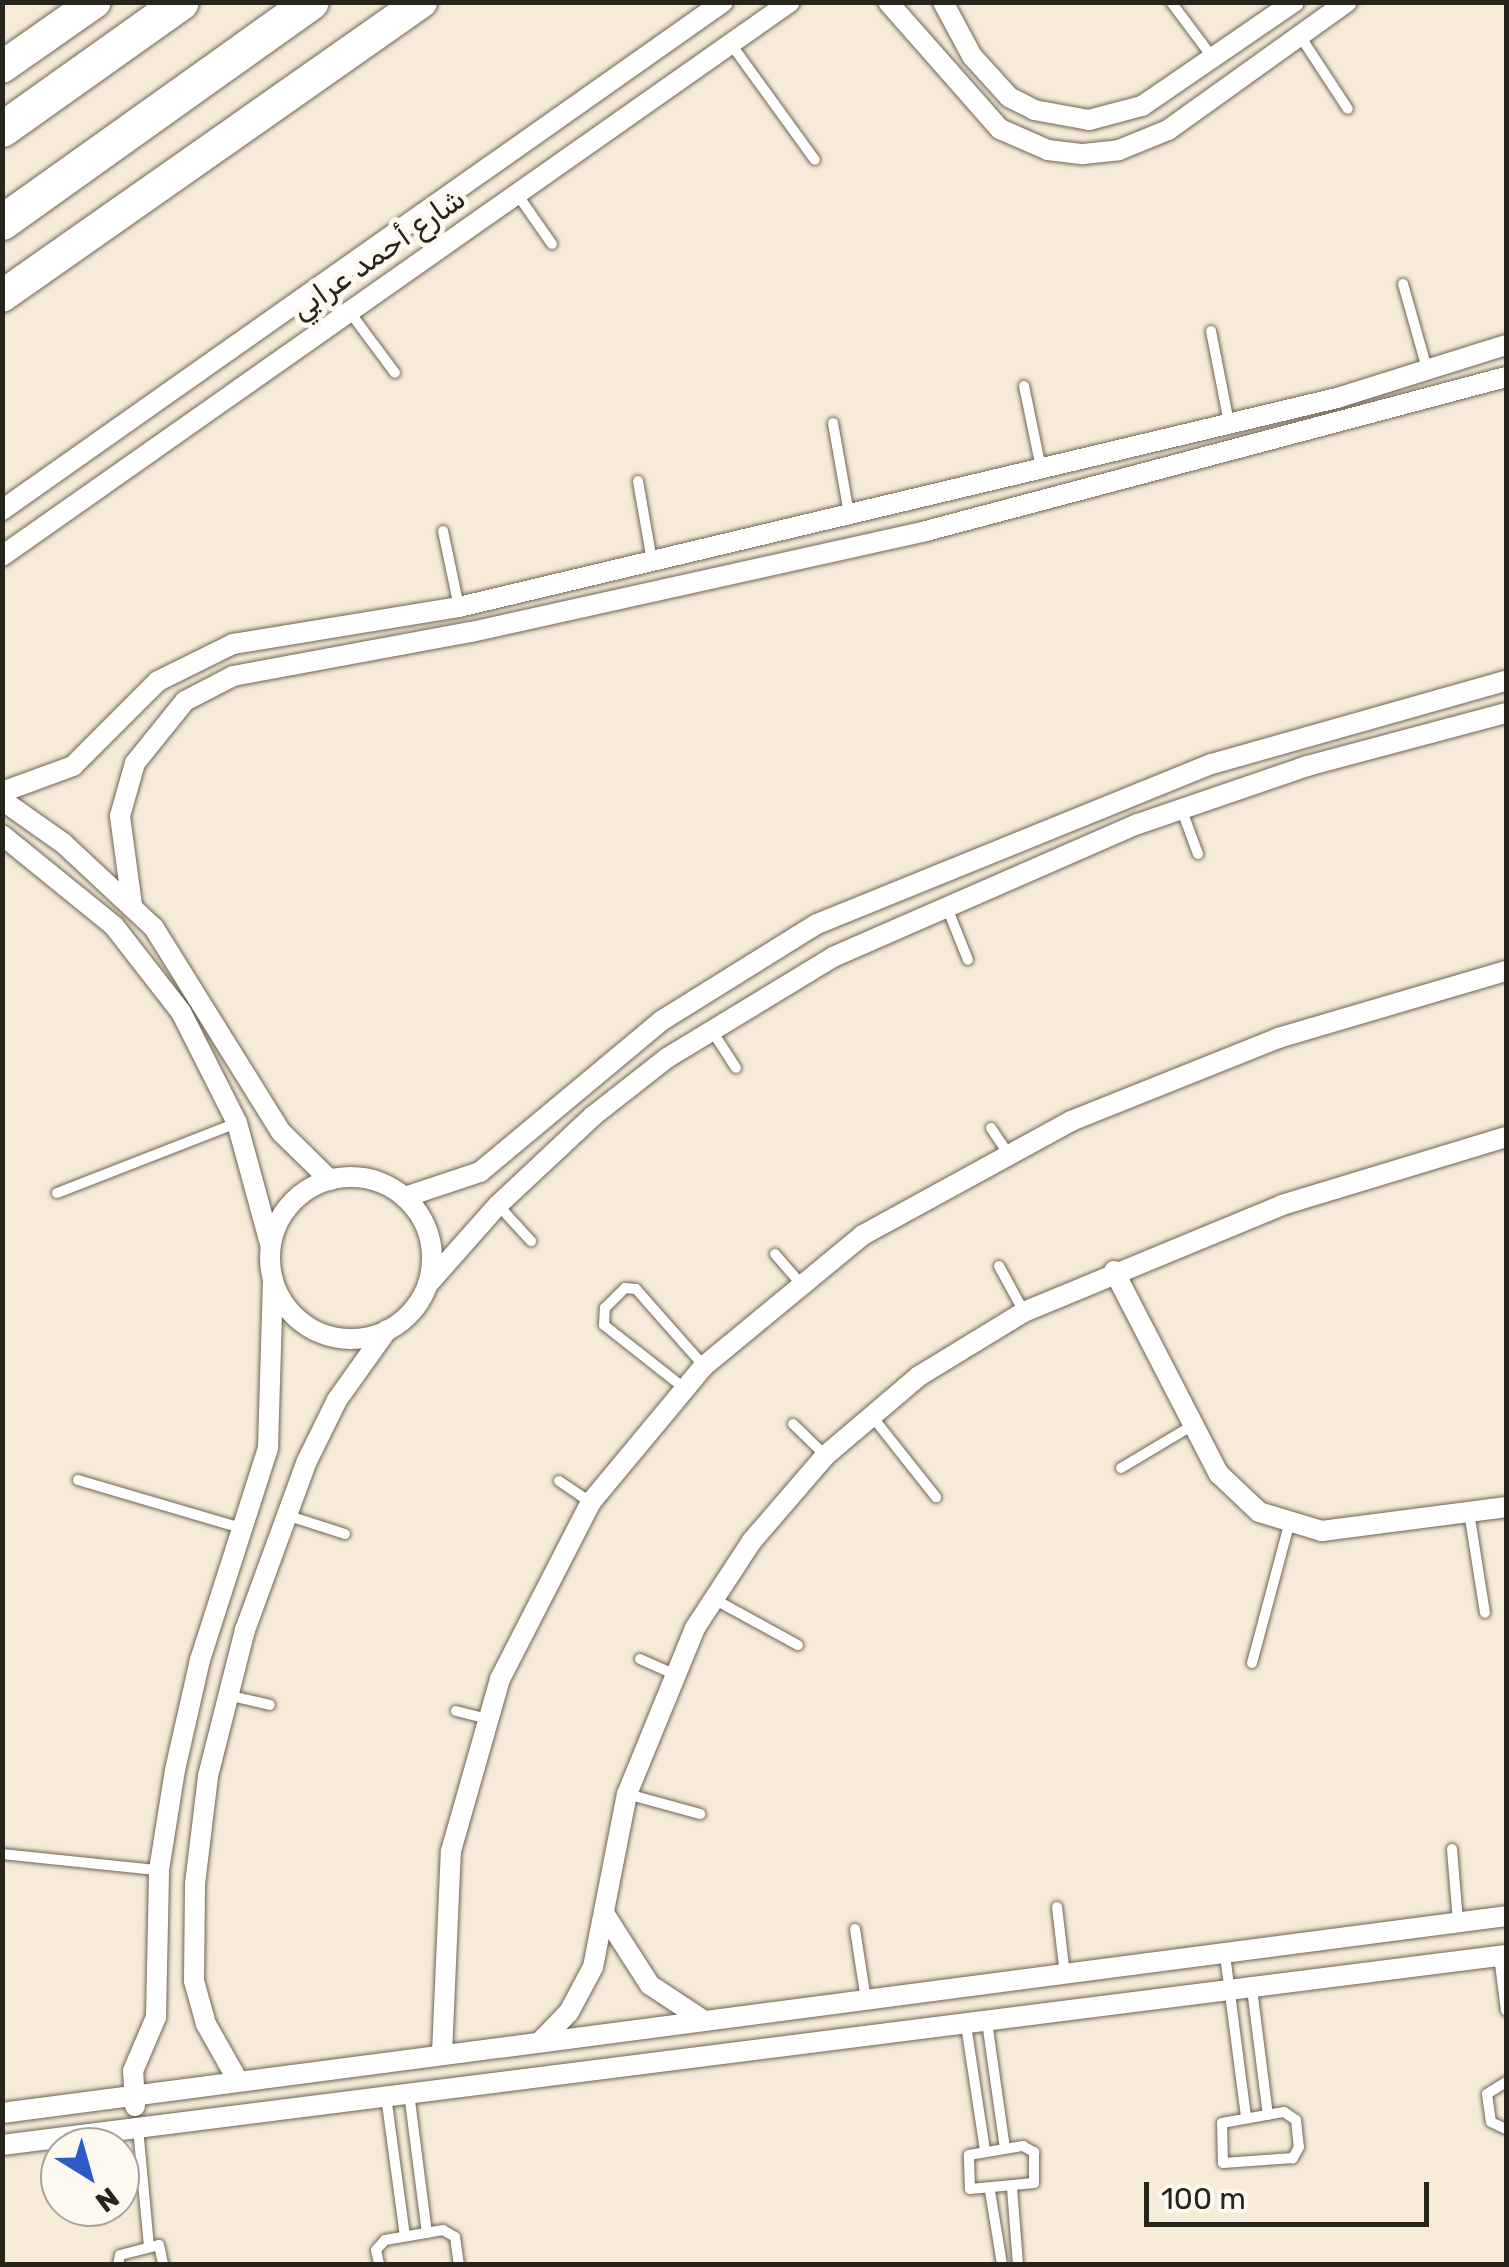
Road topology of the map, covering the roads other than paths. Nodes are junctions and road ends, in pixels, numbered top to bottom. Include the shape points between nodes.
1 (95, 2) edge
2 (181, 2) edge
3 (310, 2) edge
4 (421, 2) edge
5 (723, 2) edge
6 (790, 2) edge
7 (888, 2) edge
8 (943, 2) edge
9 (1171, 2) edge
10 (1294, 2) edge
11 (1348, 2) edge
12 (1300, 36) junction
13 (731, 44) junction
14 (1214, 58) junction
15 (2, 67) edge
16 (579, 105) junction
17 (1348, 109) dead end
18 (2, 129) edge
19 (600, 135) junction
20 (815, 160) dead end
21 (517, 194) junction
22 (2, 222) edge
23 (552, 244) dead end
24 (1403, 284) dead end
25 (2, 296) edge
26 (348, 311) junction
27 (1211, 331) dead end
28 (1506, 345) edge
29 (1427, 370) junction
30 (396, 373) dead end
31 (1506, 377) edge
32 (1024, 386) dead end
33 (833, 423) dead end
34 (1230, 423) junction
35 (1121, 449) junction
36 (1041, 468) junction
37 (1128, 480) junction
38 (638, 481) dead end
39 (2, 510) edge
40 (849, 514) junction
41 (443, 532) dead end
42 (2, 556) edge
43 (652, 561) junction
44 (459, 607) junction
45 (1506, 681) edge
46 (1506, 713) edge
47 (2, 796) edge
48 (1181, 808) junction
49 (2, 835) edge
50 (1198, 854) dead end
51 (946, 903) junction
52 (132, 905) junction
53 (968, 960) dead end
54 (1506, 970) edge
55 (711, 1029) junction
56 (736, 1068) dead end
57 (237, 1123) junction
58 (990, 1128) dead end
59 (1506, 1137) edge
60 (1008, 1153) junction
61 (330, 1180) junction
62 (57, 1193) dead end
63 (405, 1197) junction
64 (498, 1205) junction
65 (531, 1241) dead end
66 (271, 1248) junction
67 (775, 1254) dead end
68 (999, 1266) dead end
69 (1114, 1271) junction
70 (273, 1280) junction
71 (800, 1282) junction
72 (428, 1284) junction
73 (1024, 1312) junction
74 (387, 1330) junction
75 (704, 1366) junction
76 (684, 1388) junction
77 (871, 1414) junction
78 (794, 1424) dead end
79 (1194, 1425) junction
80 (826, 1456) junction
81 (1121, 1468) dead end
82 (78, 1480) dead end
83 (559, 1481) dead end
84 (936, 1497) dead end
85 (591, 1502) junction
86 (1506, 1507) edge
87 (1469, 1512) junction
88 (286, 1515) junction
89 (1289, 1526) junction
90 (245, 1529) junction
91 (345, 1534) dead end
92 (712, 1598) junction
93 (1486, 1613) dead end
94 (798, 1644) dead end
95 (640, 1660) dead end
96 (1252, 1663) dead end
97 (673, 1674) junction
98 (227, 1695) junction
99 (270, 1705) dead end
100 (456, 1711) dead end
101 (488, 1719) junction
102 (627, 1794) junction
103 (700, 1814) dead end
104 (1452, 1849) dead end
105 (2, 1854) edge
106 (159, 1870) junction
107 (1058, 1907) dead end
108 (605, 1914) junction
109 (1506, 1916) edge
110 (1458, 1923) junction
111 (856, 1929) dead end
112 (1225, 1955) junction
113 (1503, 1956) edge
114 (1066, 1976) junction
115 (1252, 1990) junction
116 (1229, 1992) junction
117 (866, 2000) junction
118 (1506, 2011) edge
119 (704, 2021) junction
120 (976, 2024) junction
121 (540, 2042) junction
122 (442, 2054) junction
123 (237, 2079) junction
124 (1506, 2082) edge
125 (409, 2093) junction
126 (134, 2096) junction
127 (386, 2096) junction
128 (2, 2113) edge
129 (1268, 2114) junction
130 (1246, 2118) junction
131 (138, 2126) junction
132 (1506, 2128) edge
133 (2, 2145) edge
134 (1005, 2148) junction
135 (985, 2150) junction
136 (1012, 2188) junction
137 (990, 2191) junction
138 (427, 2232) junction
139 (405, 2236) junction
140 (148, 2246) junction
141 (118, 2264) edge
142 (163, 2264) edge
143 (379, 2264) edge
144 (459, 2264) edge
145 (1002, 2264) edge
146 (1018, 2264) edge

1 - 15 highway
2 - 18 highway
3 - 22 highway
4 - 25 highway
5 - 16 street
6 - 13 street, شارع أحمد عرابي
7 - 12 street via 1000,129 1066,153 1101,153 1153,138
8 - 14 street via 988,78 1034,110 1061,118 1102,118 1142,106
9 - 14 lane
10 - 14 street
11 - 12 street
12 - 17 lane
13 - 19 street, شارع أحمد عرابي
13 - 20 lane
16 - 19 street
16 - 39 street
19 - 21 street, شارع أحمد عرابي
21 - 23 lane
21 - 26 street, شارع أحمد عرابي
24 - 29 lane
26 - 30 lane
26 - 42 street, شارع أحمد عرابي
27 - 34 lane
28 - 29 street
29 - 34 street
31 - 37 street
32 - 36 lane
33 - 40 lane
34 - 35 street
35 - 36 street
35 - 37 street
36 - 40 street
37 - 52 street via 471,632 259,667 208,687 147,740 125,790 120,852
38 - 43 lane
40 - 43 street
41 - 44 lane
43 - 44 street
44 - 47 street via 206,652 158,681 73,766
45 - 63 street via 1212,764 817,924 660,1021 480,1172
46 - 48 street via 1345,754
47 - 52 street
48 - 50 lane
48 - 51 street
49 - 57 street via 87,900 148,965 208,1059
51 - 53 lane
51 - 55 street via 834,956
52 - 61 street via 171,950 281,1132
54 - 60 street via 1278,1038
55 - 56 lane
55 - 64 street via 592,1116
57 - 62 lane
57 - 66 street
58 - 60 lane
59 - 69 street via 1319,1192
60 - 71 street via 862,1235
61 - 63 street via 362,1178
61 - 66 street via 290,1205
63 - 72 street via 430,1237
64 - 65 lane
64 - 72 street
66 - 70 street
67 - 71 lane
68 - 73 lane
69 - 73 street
69 - 79 street
70 - 74 street via 298,1319 325,1335 356,1339
70 - 90 street via 272,1414
71 - 75 street
72 - 74 street via 412,1311
73 - 77 street
74 - 88 street via 337,1400
75 - 76 street
75 - 76 lane via 636,1289 625,1288 604,1308 604,1325
76 - 85 street
77 - 80 street
77 - 84 lane
78 - 80 lane
79 - 81 lane
79 - 89 street via 1231,1489
80 - 92 street
82 - 90 lane
83 - 85 lane
85 - 101 street via 524,1620
86 - 87 street
87 - 89 street via 1339,1530
87 - 93 lane
88 - 91 lane
88 - 98 street
89 - 96 lane
90 - 106 street via 186,1714
92 - 94 lane
92 - 97 street
95 - 97 lane
97 - 102 street
98 - 99 lane
98 - 123 street via 200,1830 192,1960 198,2003
100 - 101 lane
101 - 122 street via 451,1851
102 - 103 lane
102 - 108 street
104 - 110 lane
105 - 106 lane
106 - 126 street via 156,2017 134,2070
107 - 114 lane
108 - 119 street via 650,1984
108 - 121 street via 587,1982
109 - 110 street
110 - 112 street
111 - 117 lane
112 - 114 street
112 - 116 lane
113 - 115 street
113 - 118 lane
114 - 117 street
115 - 116 street
115 - 129 lane
116 - 120 street
116 - 130 lane
117 - 119 street
119 - 121 street
120 - 125 street
120 - 134 lane
120 - 135 lane
121 - 122 street
122 - 123 street
123 - 126 street
124 - 132 lane via 1487,2094 1491,2122
125 - 127 street
125 - 138 lane
126 - 128 street
126 - 131 street
127 - 131 street
127 - 139 lane
129 - 130 lane
129 - 130 lane via 1294,2116 1297,2155 1226,2165 1219,2127
131 - 133 street
131 - 140 lane
134 - 135 lane
134 - 136 lane via 1034,2152 1034,2183
135 - 137 lane via 965,2162 970,2190
136 - 137 lane
136 - 146 lane
137 - 145 lane
138 - 139 lane
138 - 144 lane via 453,2234
139 - 143 lane via 380,2242
140 - 141 lane via 120,2255
140 - 142 lane via 161,2246

